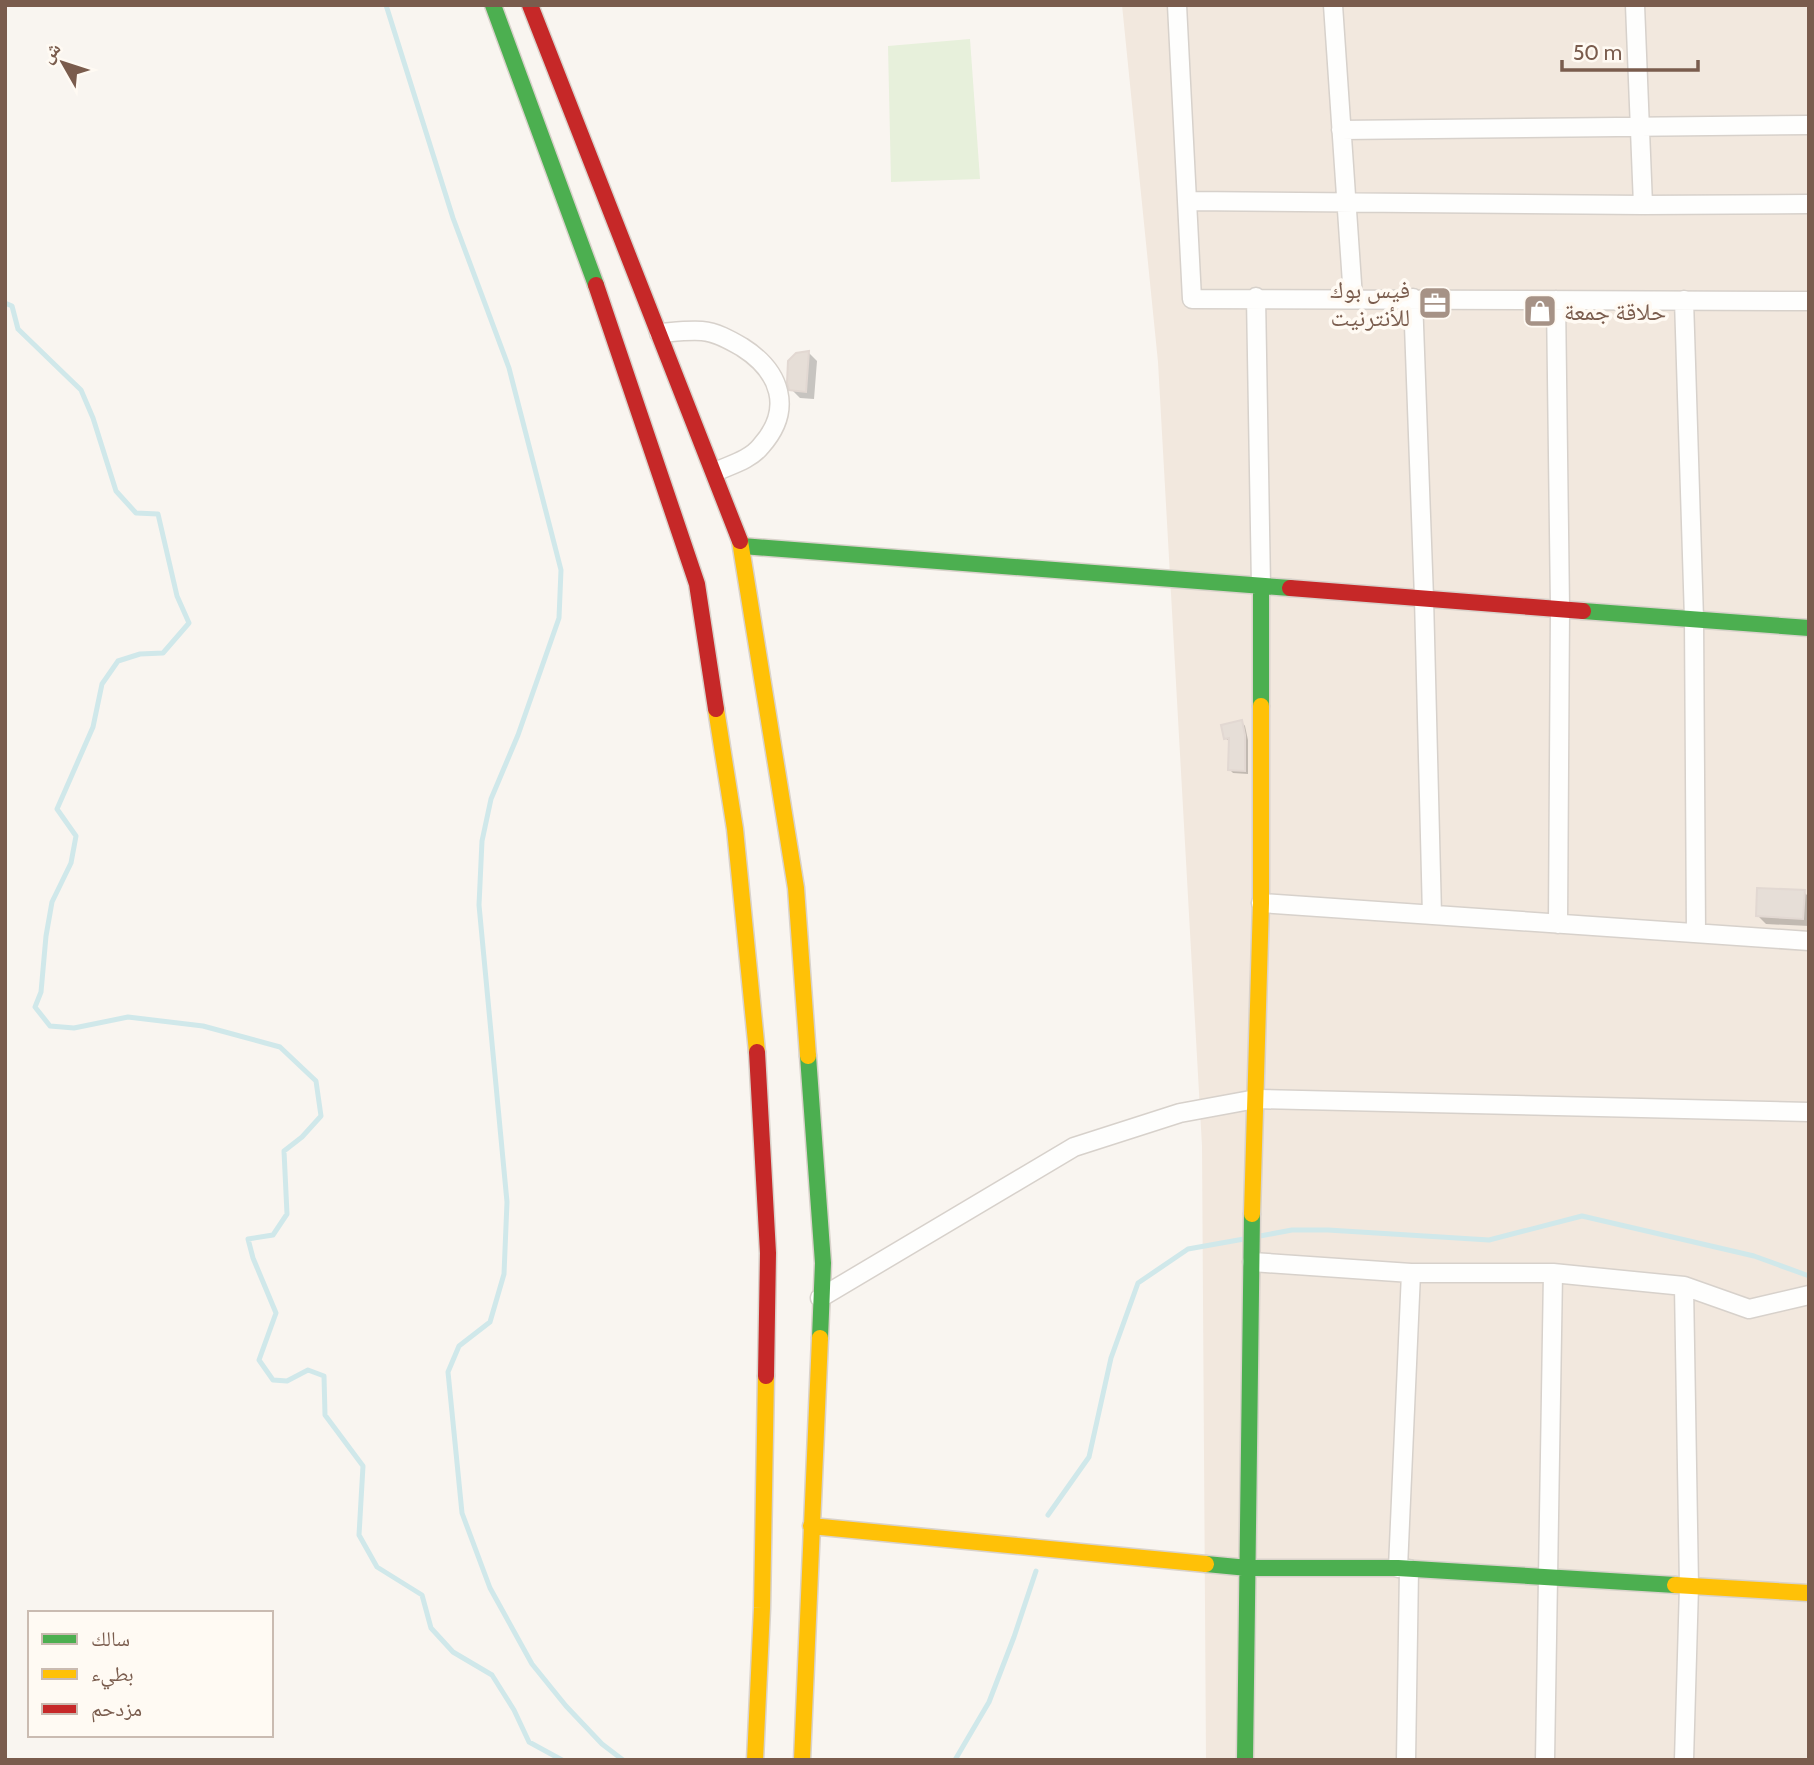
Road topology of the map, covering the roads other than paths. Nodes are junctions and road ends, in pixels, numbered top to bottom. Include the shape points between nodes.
1 (493, 5) edge
2 (530, 5) edge
3 (1177, 5) edge
4 (1333, 5) edge
5 (1635, 5) edge
6 (1639, 125) junction
7 (1809, 125) edge
8 (1341, 130) junction
9 (1189, 201) junction
10 (1346, 202) junction
11 (1809, 204) edge
12 (1643, 205) junction
13 (1256, 297) junction
14 (1353, 298) junction
15 (1413, 298) junction
16 (1556, 300) junction
17 (1684, 300) junction
18 (1809, 301) edge
19 (649, 305) junction
20 (607, 320) junction
21 (659, 333) junction
22 (715, 472) junction
23 (742, 546) junction
24 (1261, 586) junction
25 (1424, 598) junction
26 (1560, 608) junction
27 (1694, 619) junction
28 (1809, 628) edge
29 (1261, 903) junction
30 (1432, 915) junction
31 (1558, 924) junction
32 (1696, 933) junction
33 (1809, 941) edge
34 (1256, 1099) junction
35 (1809, 1112) edge
36 (1252, 1256) junction
37 (1410, 1273) junction
38 (1553, 1273) junction
39 (1684, 1286) junction
40 (1809, 1295) edge
41 (820, 1298) junction
42 (811, 1526) junction
43 (1248, 1568) junction
44 (1403, 1568) junction
45 (1548, 1577) junction
46 (1689, 1586) junction
47 (1809, 1593) edge
48 (755, 1760) edge
49 (802, 1760) edge
50 (1245, 1760) edge
51 (1406, 1760) edge
52 (1545, 1760) edge
53 (1684, 1760) edge

1 - 20 main road
2 - 19 main road
3 - 9 street
4 - 8 street
5 - 6 street
6 - 7 street
6 - 8 street
6 - 12 street
8 - 10 street
9 - 10 street
9 - 13 street via 1192,299
10 - 12 street
10 - 14 street
11 - 12 street
13 - 14 street
13 - 24 street
14 - 15 street
15 - 16 street
15 - 25 street
16 - 17 street
16 - 26 street
17 - 18 street
17 - 27 street
19 - 20 main road
19 - 21 main road
20 - 48 main road via 697,584 736,829 757,1043 768,1253
21 - 22 main road
21 - 22 street via 718,335 766,366 776,382 778,410 760,448
22 - 23 main road
23 - 24 main road
23 - 41 main road via 796,888 823,1263
24 - 25 main road
24 - 29 main road
25 - 26 main road
25 - 30 street
26 - 27 main road
26 - 31 street
27 - 28 main road
27 - 32 street
29 - 30 street
29 - 34 main road
30 - 31 street
31 - 32 street
32 - 33 street
34 - 35 street
34 - 36 main road
34 - 41 street via 1180,1113 1074,1147
36 - 37 street
36 - 43 main road
37 - 38 street
37 - 44 street
38 - 39 street
38 - 45 street
39 - 40 street via 1749,1309
39 - 46 street
41 - 42 main road
42 - 43 main road
42 - 49 main road
43 - 44 main road
43 - 50 main road
44 - 45 main road
44 - 51 street
45 - 46 main road
45 - 52 street
46 - 47 main road
46 - 53 street

